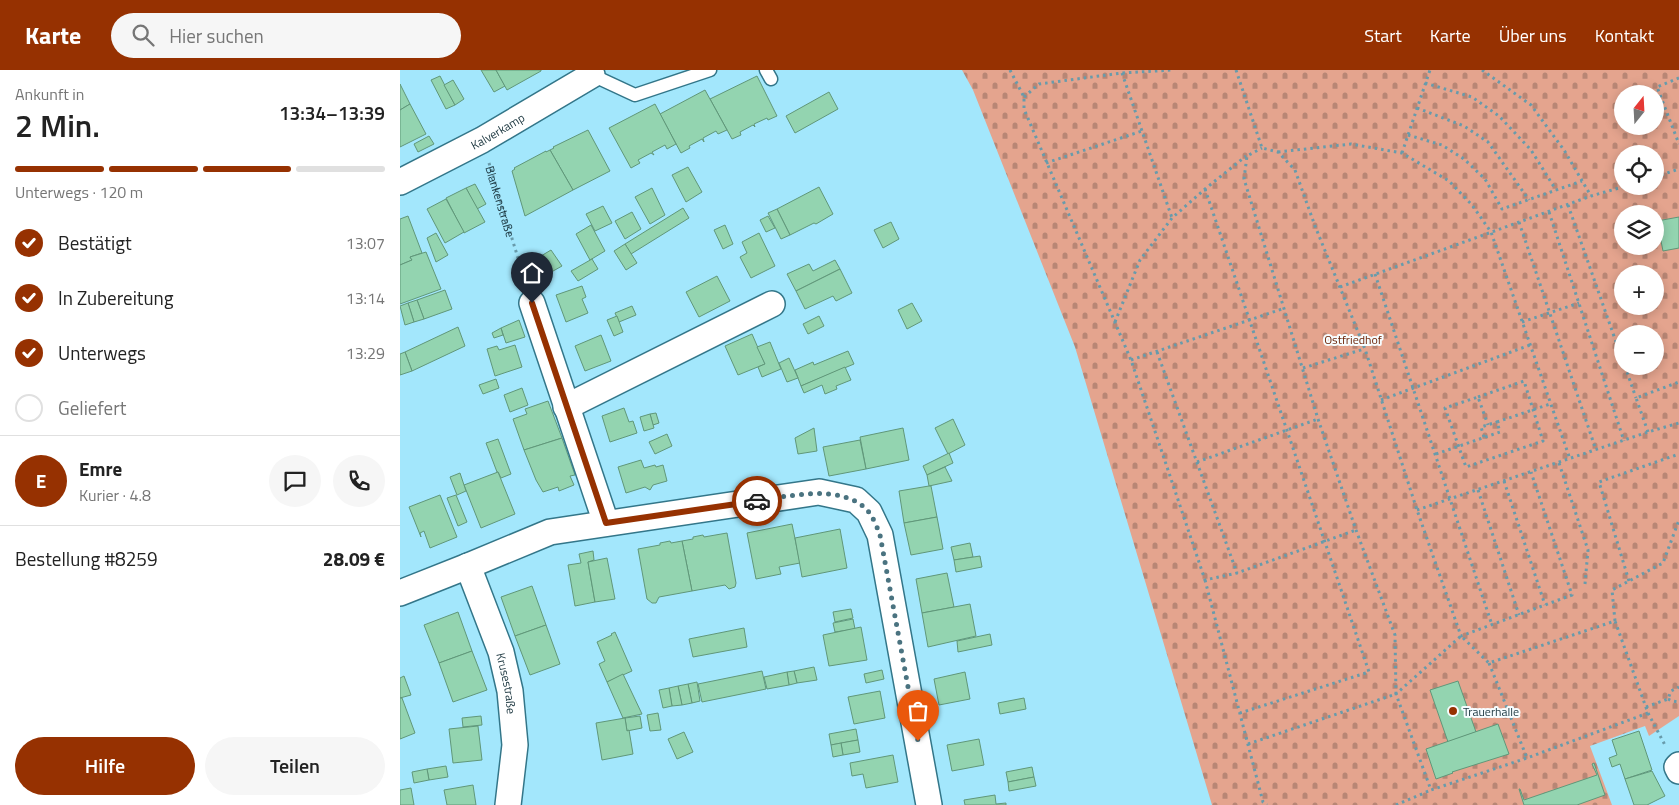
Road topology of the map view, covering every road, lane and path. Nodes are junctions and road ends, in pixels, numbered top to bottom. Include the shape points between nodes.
1 (710, 70) edge
2 (1010, 70) edge
3 (1172, 70) edge
4 (1236, 70) edge
5 (1430, 70) edge
6 (1482, 70) edge
7 (591, 73) edge
8 (1122, 74) junction
9 (1679, 78) edge
10 (1425, 83) junction
11 (1024, 98) junction
12 (1417, 108) junction
13 (1142, 131) junction
14 (1408, 135) junction
15 (482, 140) junction
16 (1679, 144) edge
17 (1262, 148) junction
18 (1278, 152) junction
19 (1402, 152) junction
20 (1247, 156) junction
21 (1046, 163) junction
22 (1679, 169) edge
23 (1664, 174) edge
24 (1582, 181) junction
25 (400, 182) edge
26 (1205, 189) junction
27 (1614, 189) edge
28 (1556, 190) junction
29 (1591, 196) junction
30 (1529, 200) junction
31 (1568, 205) junction
32 (1549, 212) junction
33 (1172, 218) junction
34 (1519, 222) junction
35 (1492, 232) junction
36 (1375, 274) junction
37 (1340, 287) junction
38 (532, 303) joint
39 (1579, 303) junction
40 (772, 304) dead end
41 (1285, 308) junction
42 (1549, 314) junction
43 (1250, 321) junction
44 (1115, 322) junction
45 (1522, 322) junction
46 (1614, 336) edge
47 (1530, 345) junction
48 (1364, 349) junction
49 (1157, 352) junction
50 (1130, 360) junction
51 (1303, 368) junction
52 (1628, 375) edge
53 (1679, 382) edge
54 (1414, 388) junction
55 (1478, 397) junction
56 (1636, 398) junction
57 (1381, 400) junction
58 (1550, 404) junction
59 (566, 407) junction
60 (1534, 410) junction
61 (1318, 419) junction
62 (1497, 422) junction
63 (1679, 424) edge
64 (1488, 425) junction
65 (1287, 430) junction
66 (1648, 432) junction
67 (1484, 437) junction
68 (1624, 441) junction
69 (1458, 446) junction
70 (1596, 450) junction
71 (1436, 454) junction
72 (1679, 454) edge
73 (1570, 459) junction
74 (1197, 462) junction
75 (1559, 463) junction
76 (1531, 472) junction
77 (1504, 481) junction
78 (1478, 490) junction
79 (1451, 499) junction
80 (1417, 510) junction
81 (1679, 520) edge
82 (606, 523) junction
83 (1356, 530) junction
84 (1326, 541) junction
85 (468, 566) junction
86 (1237, 573) junction
87 (1205, 580) junction
88 (1630, 581) junction
89 (1585, 584) dead end
90 (400, 593) edge
91 (1545, 605) junction
92 (1519, 615) junction
93 (1615, 621) junction
94 (1492, 624) junction
95 (1461, 636) junction
96 (1490, 662) junction
97 (1679, 687) edge
98 (1396, 694) junction
99 (1668, 699) junction
100 (1679, 702) edge
101 (1646, 707) junction
102 (1240, 712) junction
103 (1648, 713) junction
104 (1248, 744) junction
105 (1527, 758) junction
106 (1678, 767) edge
107 (1431, 790) junction
108 (508, 805) edge
109 (929, 805) edge
110 (1267, 805) edge
111 (1396, 805) edge

1 - 7 lane via 635,95
2 - 11 path
3 - 8 path
4 - 17 path
5 - 10 path
6 - 24 path via 1531,105
7 - 15 street, Kalverkamp
8 - 11 path via 1039,84
8 - 13 path
9 - 16 path via 1657,87
10 - 12 path
10 - 28 path via 1472,97 1499,116 1531,150
11 - 21 path via 1024,109
12 - 14 path
12 - 30 path via 1464,126 1488,142
13 - 21 path
13 - 33 path
14 - 19 path
14 - 30 path via 1442,145 1464,159 1485,179 1502,209
15 - 25 street, Kalverkamp
15 - 38 path, Blankenstraße
17 - 18 path
17 - 20 path
18 - 19 path via 1351,144
18 - 37 path via 1296,170
19 - 35 path via 1448,181
20 - 26 path
20 - 41 path via 1244,179
21 - 44 path
22 - 23 path
24 - 28 path
24 - 29 path
26 - 33 path
26 - 43 path
27 - 29 path
28 - 30 path
29 - 31 path
31 - 32 path
31 - 46 path
32 - 34 path
32 - 39 path
33 - 44 path via 1140,260
34 - 35 path
34 - 42 path
35 - 36 path
35 - 45 path
36 - 37 path
36 - 54 path
37 - 48 path
38 - 59 street
39 - 42 path
39 - 68 path
40 - 59 street
41 - 43 path
41 - 51 path
42 - 45 path
42 - 70 path
43 - 49 path
43 - 65 path
44 - 50 path
45 - 47 path
47 - 54 path
47 - 58 path
48 - 51 path
48 - 57 path
49 - 50 path
49 - 74 path
50 - 87 path
51 - 61 path
52 - 56 path
53 - 56 path
54 - 57 path
54 - 71 path
55 - 60 path via 1524,381
55 - 64 path
55 - 69 path via 1444,408
56 - 66 path
57 - 80 path
58 - 60 path
58 - 73 path
59 - 82 street
60 - 62 path
60 - 69 path via 1543,441 1466,467
61 - 65 path
61 - 83 path
62 - 64 path
62 - 67 path via 1500,432
63 - 66 path
64 - 67 path via 1481,427
65 - 74 path
65 - 84 path
66 - 68 path
67 - 69 path
68 - 70 path
69 - 71 path
70 - 73 path
71 - 79 path
72 - 88 path via 1599,482
73 - 75 path
74 - 86 path
75 - 76 path
75 - 89 path via 1588,550
76 - 77 path
76 - 91 path via 1572,596
77 - 78 path
77 - 91 path
78 - 79 path
78 - 92 path
79 - 80 path
79 - 94 path
80 - 95 path
81 - 88 path via 1663,563
82 - 85 street via 550,532
82 - 109 street via 819,492 856,500 869,512 880,535
83 - 84 path
83 - 98 path via 1395,635
84 - 86 path
84 - 102 path via 1369,672
85 - 90 street
85 - 108 street, Krusestraße via 501,652 510,690 515,745
86 - 87 path
87 - 102 path
88 - 93 path via 1612,590
91 - 92 path
92 - 94 path
93 - 96 path
93 - 101 path
94 - 95 path
95 - 96 path
95 - 98 path
96 - 105 path
97 - 99 path via 1671,691
98 - 104 path
98 - 107 path
99 - 100 path
99 - 101 path
101 - 103 path
102 - 104 path
103 - 105 path
103 - 106 path
104 - 110 path via 1263,802
105 - 107 path
107 - 111 path

